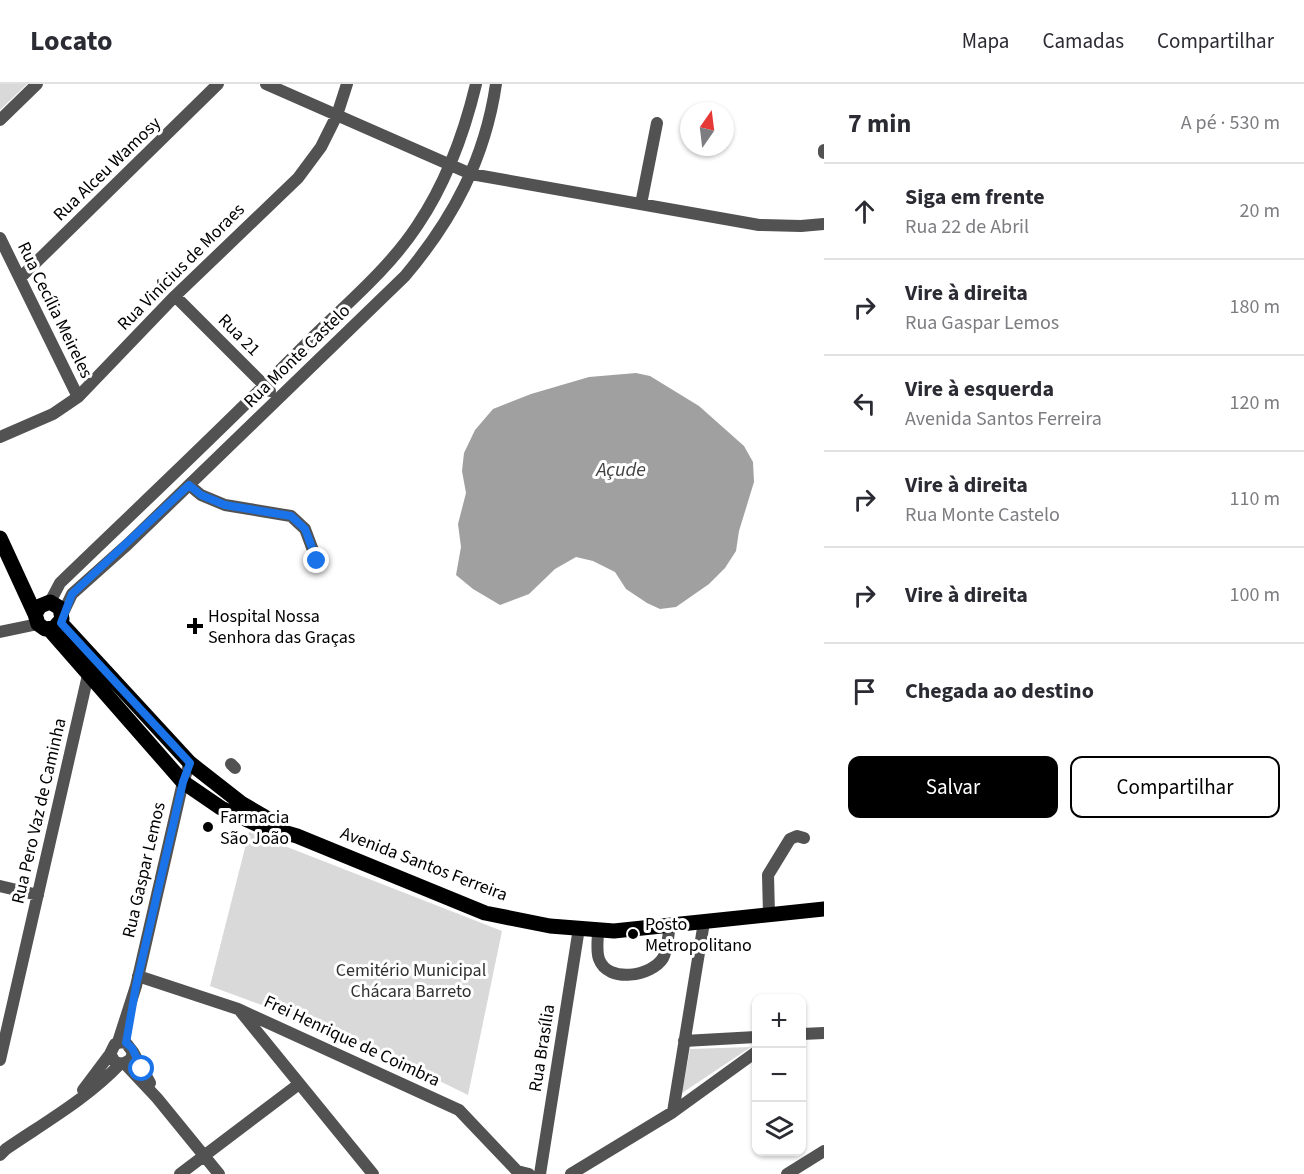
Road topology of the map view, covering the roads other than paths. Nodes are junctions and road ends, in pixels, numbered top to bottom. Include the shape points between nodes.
1 (37, 84) edge
2 (218, 84) edge
3 (266, 84) edge
4 (347, 84) edge
5 (476, 84) edge
6 (496, 84) edge
7 (337, 115) junction
8 (0, 120) edge
9 (657, 123) dead end
10 (450, 165) junction
11 (471, 174) junction
12 (641, 204) junction
13 (824, 224) edge
14 (0, 238) edge
15 (20, 278) junction
16 (176, 296) junction
17 (264, 386) junction
18 (78, 397) junction
19 (278, 399) junction
20 (0, 436) edge
21 (189, 485) junction
22 (0, 538) edge
23 (317, 561) dead end
24 (48, 616) junction
25 (0, 632) edge
26 (88, 675) junction
27 (190, 763) junction
28 (183, 782) junction
29 (297, 836) junction
30 (804, 838) dead end
31 (0, 886) edge
32 (38, 895) junction
33 (824, 909) edge
34 (769, 915) junction
35 (704, 922) junction
36 (670, 926) junction
37 (579, 928) junction
38 (598, 931) junction
39 (137, 981) junction
40 (238, 1009) junction
41 (824, 1033) edge
42 (806, 1034) edge
43 (752, 1037) edge
44 (684, 1041) junction
45 (126, 1046) junction
46 (110, 1054) junction
47 (752, 1055) edge
48 (0, 1060) edge
49 (123, 1064) junction
50 (299, 1084) junction
51 (157, 1098) junction
52 (73, 1103) junction
53 (673, 1112) junction
54 (824, 1151) edge
55 (0, 1155) edge
56 (204, 1155) junction
57 (180, 1174) edge
58 (219, 1174) edge
59 (373, 1174) edge
60 (529, 1174) edge
61 (540, 1174) edge
62 (571, 1174) edge
63 (787, 1174) edge

1 - 8 street
2 - 15 street, Rua Alceu Wamosy
3 - 7 street
4 - 7 street, Rua Vinícius de Moraes
5 - 10 street, Rua Monte Castelo via 466,125
6 - 11 street, Rua Monte Castelo
7 - 10 street
7 - 16 street, Rua Vinícius de Moraes via 321,147 298,178
9 - 12 street
10 - 11 street
10 - 17 street, Rua Monte Castelo via 435,198 392,258
11 - 12 street
11 - 19 street, Rua Monte Castelo via 432,244 405,276
12 - 13 street via 759,225
14 - 15 street, Rua Cecília Meireles
15 - 18 street, Rua Cecília Meireles
16 - 17 street, Rua 21
16 - 18 street, Rua Vinícius de Moraes
17 - 19 street, Rua 21
17 - 24 street, Rua Monte Castelo via 60,583
18 - 20 street, Rua Vinícius de Moraes via 53,414
19 - 21 street, Rua Monte Castelo
21 - 23 street via 225,505 291,516 305,529
21 - 24 street, Rua Monte Castelo
22 - 24 main road, Avenida Santos Ferreira
24 - 25 street
24 - 26 main road, Avenida Santos Ferreira
24 - 27 main road, Avenida Santos Ferreira
26 - 28 main road, Avenida Santos Ferreira
26 - 32 street, Rua Pero Vaz de Caminha
27 - 28 street, Rua Gaspar Lemos
27 - 29 main road, Avenida Santos Ferreira via 241,803
28 - 29 main road, Avenida Santos Ferreira via 221,808
28 - 39 street, Rua Gaspar Lemos
29 - 37 main road, Avenida Santos Ferreira via 486,913
30 - 34 street via 790,839 768,874
31 - 32 street
32 - 48 street, Rua Pero Vaz de Caminha
33 - 34 main road, Avenida Santos Ferreira
34 - 35 main road, Avenida Santos Ferreira
35 - 36 main road, Avenida Santos Ferreira
35 - 44 street
36 - 38 main road, Avenida Santos Ferreira
36 - 38 street via 658,965 645,972 619,975 604,967 598,958
37 - 38 main road, Avenida Santos Ferreira
37 - 61 street, Rua Brasília
39 - 40 street, Frei Henrique de Coimbra
39 - 45 street, Rua Gaspar Lemos
40 - 50 street
40 - 60 street, Frei Henrique de Coimbra via 459,1110 517,1171
41 - 42 street
43 - 44 street
44 - 53 street
45 - 46 street via 112,1047
45 - 49 street via 131,1059
45 - 51 street
46 - 49 street via 112,1060
46 - 52 street
47 - 53 street
49 - 51 street
49 - 52 street
50 - 56 street
50 - 59 street
51 - 56 street
52 - 55 street
53 - 62 street
54 - 63 street
56 - 57 street
56 - 58 street

